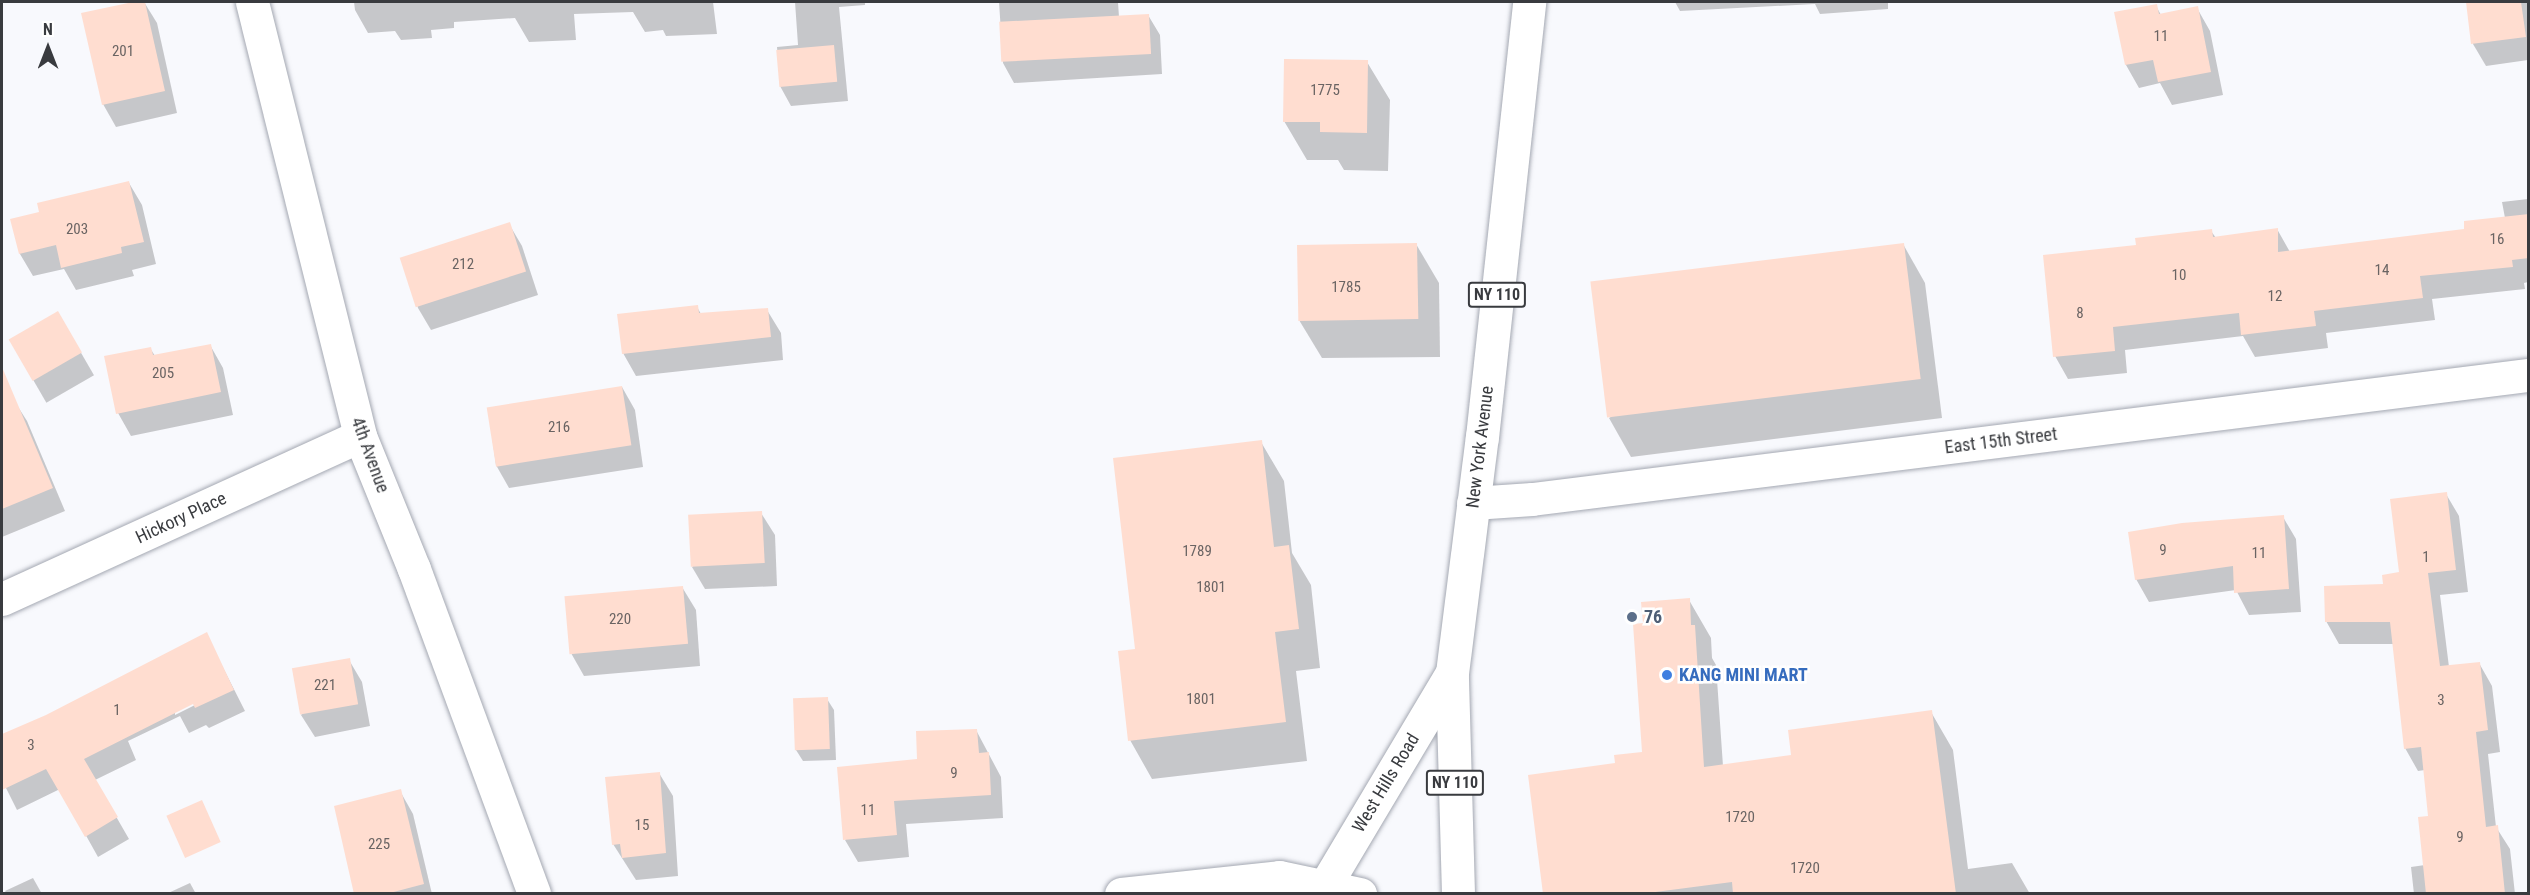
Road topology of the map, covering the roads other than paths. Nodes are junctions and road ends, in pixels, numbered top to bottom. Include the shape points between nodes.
1 (252, 2) edge
2 (1529, 2) edge
3 (2529, 375) edge
4 (360, 436) junction
5 (1473, 503) junction
6 (2, 599) edge
7 (1452, 673) junction
8 (1323, 889) edge
9 (534, 894) edge
10 (1121, 894) edge
11 (1360, 894) edge
12 (1458, 894) edge

1 - 4 street, 4th Avenue
2 - 5 street, New York Avenue / NY 110
3 - 5 street, East 15th Street via 1532,499
4 - 6 street, Hickory Place
4 - 9 street, 4th Avenue via 414,569
5 - 7 street, New York Avenue / NY 110
7 - 8 street, West Hills Road
7 - 12 street, New York Avenue / NY 110
8 - 10 street via 1279,877
8 - 11 street

